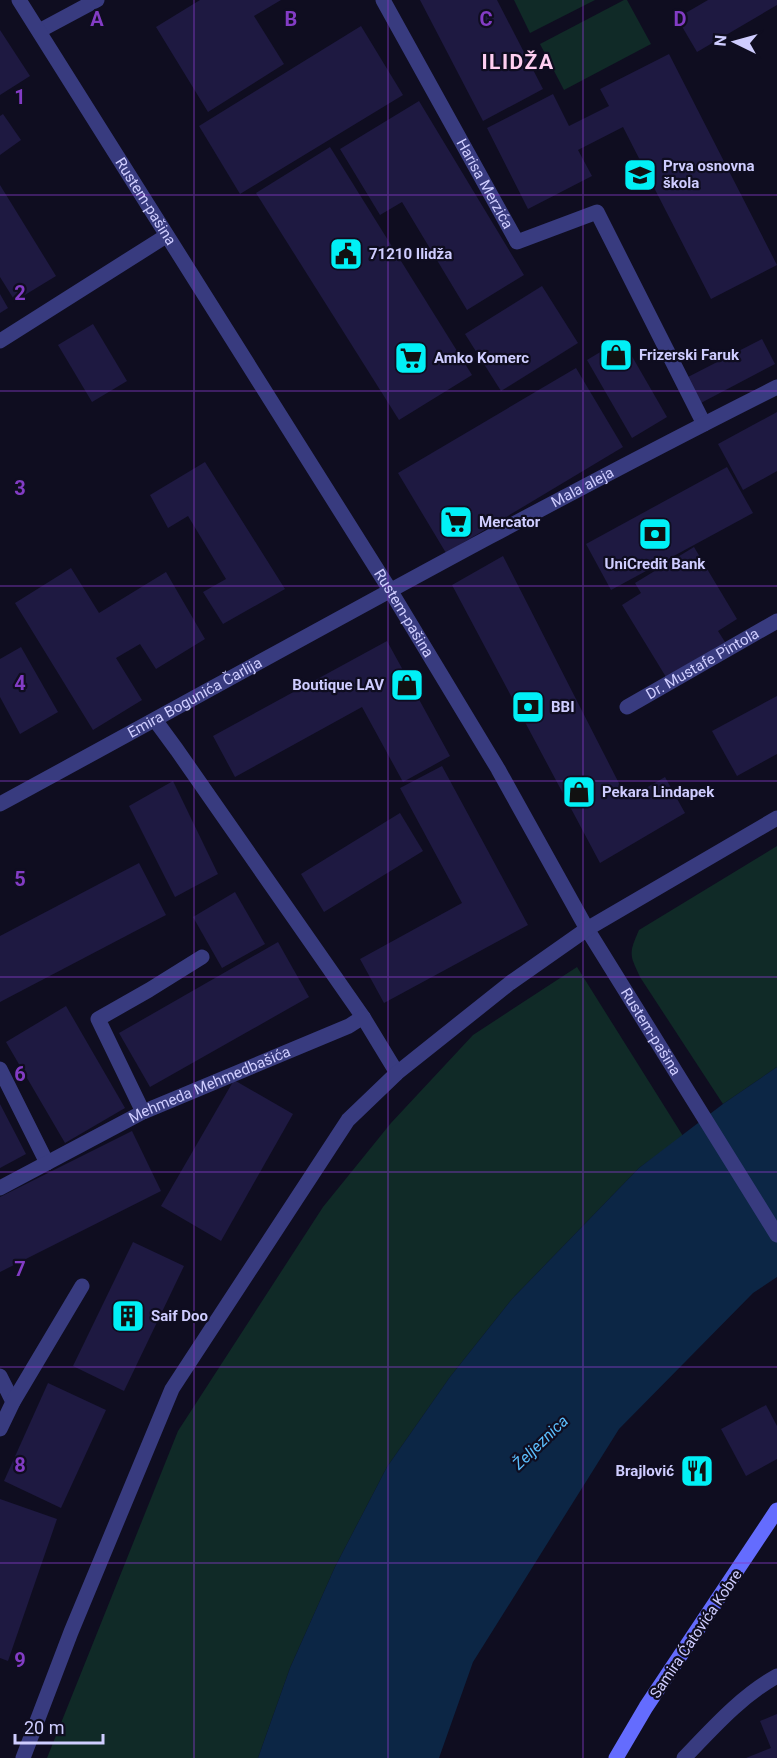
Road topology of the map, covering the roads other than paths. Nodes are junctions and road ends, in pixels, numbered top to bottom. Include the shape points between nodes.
1 (18, 0) edge
2 (97, 0) edge
3 (383, 0) edge
4 (39, 32) junction
5 (166, 236) junction
6 (0, 341) edge
7 (777, 387) edge
8 (704, 424) junction
9 (390, 590) junction
10 (777, 621) edge
11 (627, 707) dead end
12 (155, 720) junction
13 (0, 804) edge
14 (777, 818) edge
15 (587, 929) junction
16 (202, 957) dead end
17 (363, 1017) junction
18 (0, 1069) edge
19 (397, 1073) junction
20 (143, 1112) junction
21 (48, 1163) junction
22 (0, 1188) edge
23 (777, 1235) edge
24 (82, 1286) dead end
25 (0, 1376) edge
26 (13, 1402) junction
27 (0, 1429) edge
28 (777, 1510) edge
29 (777, 1676) edge
30 (23, 1758) edge
31 (615, 1758) edge
32 (684, 1758) edge

1 - 4 street, Rustem-pašina
2 - 4 street
3 - 8 street, Harisa Merzića via 517,242 597,212
4 - 5 street, Rustem-pašina
5 - 6 street
5 - 9 street, Rustem-pašina
7 - 8 street, Mala aleja
8 - 9 street, Mala aleja
9 - 12 street, Emira Bogunića Čarlija
9 - 15 street, Rustem-pašina via 498,769
10 - 11 street, Dr. Mustafe Pintola
12 - 13 street, Emira Bogunića Čarlija
12 - 17 street
14 - 15 street
15 - 19 street via 510,983
15 - 23 street, Rustem-pašina
16 - 20 street via 98,1019
17 - 19 street
17 - 20 street, Mehmeda Mehmedbašića via 350,1026
18 - 21 street
19 - 30 street via 348,1120 172,1389
20 - 21 street, Mehmeda Mehmedbašića
21 - 22 street, Mehmeda Mehmedbašića
24 - 26 street
25 - 26 street
26 - 27 street
28 - 31 street, Samira Ćatovića Kobre
29 - 32 street via 728,1713

